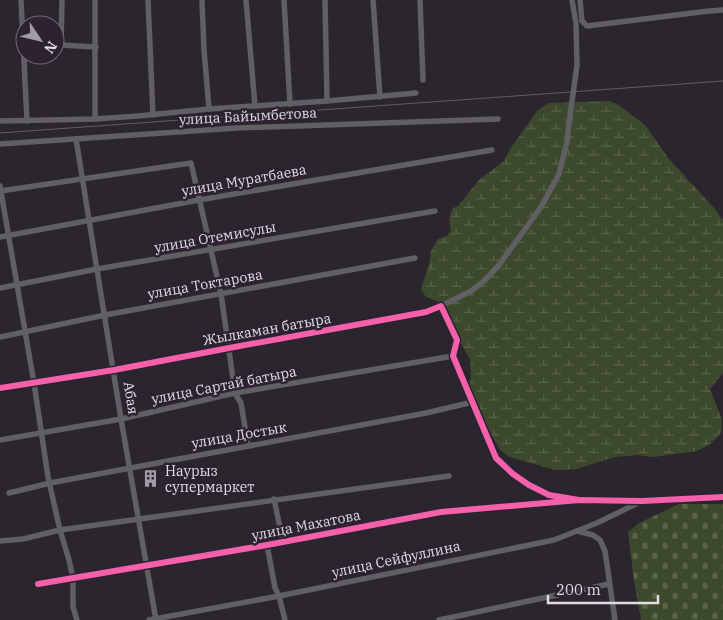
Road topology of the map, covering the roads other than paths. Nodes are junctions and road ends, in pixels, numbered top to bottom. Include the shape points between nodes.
1 (22, 0) edge
2 (62, 0) edge
3 (95, 0) edge
4 (148, 0) edge
5 (202, 0) edge
6 (246, 0) edge
7 (284, 0) edge
8 (325, 0) edge
9 (374, 0) edge
10 (420, 0) edge
11 (572, 0) edge
12 (580, 0) edge
13 (723, 10) edge
14 (96, 47) junction
15 (423, 80) dead end
16 (416, 93) dead end
17 (380, 97) junction
18 (327, 102) junction
19 (290, 104) junction
20 (255, 106) junction
21 (210, 109) junction
22 (0, 112) edge
23 (153, 115) junction
24 (95, 119) junction
25 (498, 119) dead end
26 (1, 121) edge
27 (26, 121) junction
28 (76, 139) junction
29 (0, 144) edge
30 (492, 150) dead end
31 (83, 179) junction
32 (0, 186) edge
33 (0, 191) edge
34 (200, 200) junction
35 (435, 211) dead end
36 (90, 220) junction
37 (8, 236) junction
38 (0, 237) edge
39 (211, 250) junction
40 (415, 258) dead end
41 (97, 269) junction
42 (16, 285) junction
43 (0, 288) edge
44 (221, 294) junction
45 (441, 306) junction
46 (105, 315) junction
47 (25, 331) junction
48 (0, 337) edge
49 (229, 348) junction
50 (453, 356) junction
51 (114, 370) junction
52 (34, 383) junction
53 (0, 388) edge
54 (235, 393) junction
55 (473, 402) junction
56 (121, 419) junction
57 (42, 433) junction
58 (0, 440) edge
59 (248, 446) junction
60 (130, 468) junction
61 (449, 476) dead end
62 (50, 483) junction
63 (9, 493) dead end
64 (723, 497) edge
65 (274, 499) junction
66 (579, 500) junction
67 (642, 501) junction
68 (139, 520) junction
69 (60, 530) junction
70 (577, 531) junction
71 (0, 541) edge
72 (283, 542) junction
73 (267, 545) junction
74 (147, 566) junction
75 (73, 578) junction
76 (38, 584) dead end
77 (610, 584) junction
78 (279, 596) junction
79 (156, 619) edge
80 (77, 620) edge
81 (149, 620) edge
82 (285, 620) edge
83 (439, 620) edge
84 (615, 620) edge

1 - 27 street
2 - 14 street via 61,45
3 - 14 street
4 - 23 street
5 - 21 street
6 - 20 street
7 - 19 street
8 - 18 street
9 - 17 street
10 - 15 street
11 - 45 street, Жылкаман батыра, bridge via 577,65 567,142 559,174 542,207 499,265 471,291
12 - 13 street via 582,21 587,26
14 - 24 street
16 - 17 street
17 - 18 street
18 - 19 street
19 - 20 street
20 - 21 street
21 - 23 street
22 - 26 street
23 - 24 street
24 - 27 street
25 - 28 street, улица Байымбетова via 238,128
26 - 27 street
28 - 29 street, улица Байымбетова
28 - 31 street, Абая
30 - 34 street, улица Муратбаева
31 - 33 street
31 - 34 street via 191,163
31 - 36 street, Абая
32 - 33 street
33 - 37 street
34 - 36 street, улица Муратбаева
34 - 39 street
35 - 39 street, улица Отемисулы
36 - 37 street, улица Муратбаева
36 - 41 street, Абая
37 - 38 street, улица Муратбаева
37 - 42 street
39 - 41 street, улица Отемисулы
39 - 44 street
40 - 44 street, улица Токтарова
41 - 42 street, улица Отемисулы
41 - 46 street, Абая
42 - 43 street, улица Отемисулы
42 - 47 street
44 - 46 street, улица Токтарова
44 - 49 street
45 - 49 street, Жылкаман батыра via 426,312
45 - 50 street via 457,340
46 - 47 street, улица Токтарова
46 - 51 street, Абая
47 - 48 street, улица Токтарова
47 - 52 street
49 - 51 street, Жылкаман батыра
49 - 54 street
50 - 54 street, улица Сартай батыра
50 - 55 street
51 - 52 street, Жылкаман батыра
51 - 56 street, Абая
52 - 53 street, Жылкаман батыра
52 - 57 street
54 - 56 street, улица Сартай батыра
54 - 59 street via 241,404
55 - 59 street, улица Достык
55 - 66 street via 496,458 513,474 549,495
56 - 57 street, улица Сартай батыра
56 - 60 street, Абая
57 - 58 street, улица Сартай батыра
57 - 62 street
59 - 60 street, улица Достык
60 - 62 street, улица Достык
60 - 68 street, Абая
61 - 65 street
62 - 63 street, улица Достык
62 - 69 street
64 - 67 street
65 - 68 street
65 - 72 street
66 - 67 street
66 - 72 street, улица Махатова via 441,512
67 - 70 street, улица Сейфуллина
68 - 69 street
68 - 74 street, Абая
69 - 71 street
69 - 75 street
70 - 77 street via 600,540
70 - 78 street, улица Сейфуллина via 554,540
72 - 73 street, улица Махатова
73 - 74 street, улица Махатова
73 - 78 street
74 - 75 street, улица Махатова
74 - 79 street, Абая
75 - 76 street, улица Махатова
75 - 80 street via 73,607
77 - 83 street
77 - 84 street
78 - 79 street, улица Сейфуллина
78 - 82 street
79 - 81 street, улица Сейфуллина

